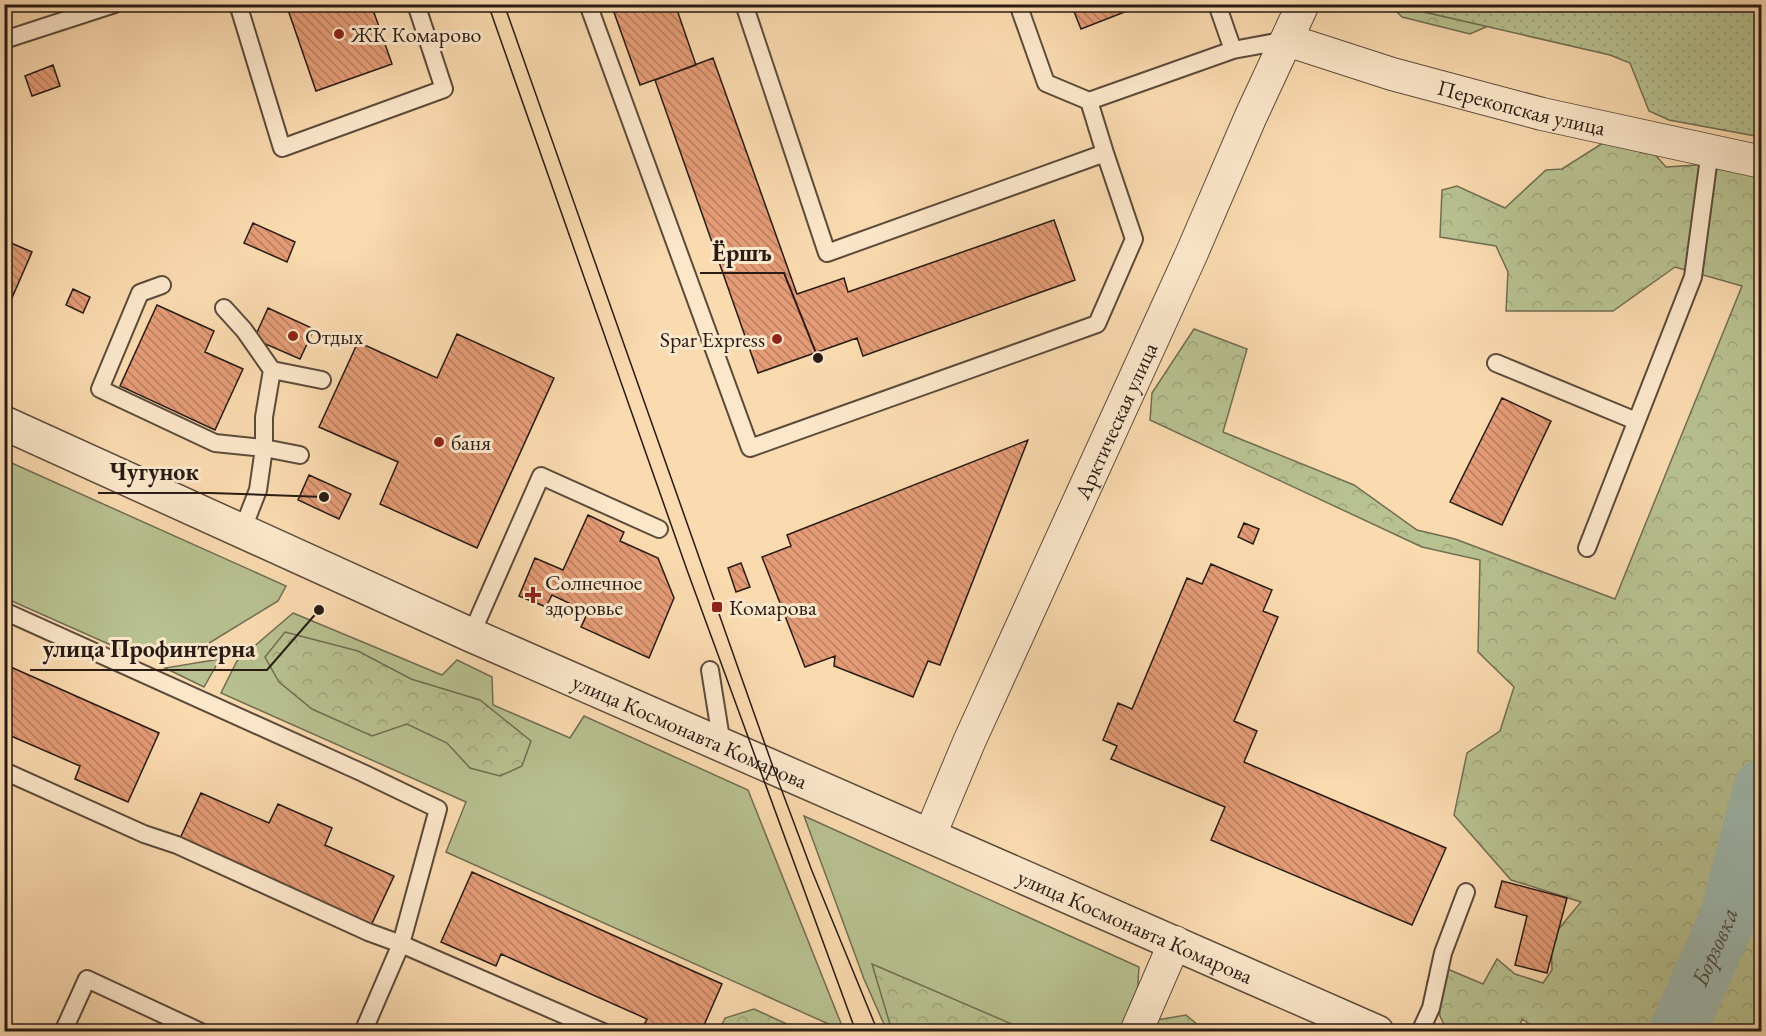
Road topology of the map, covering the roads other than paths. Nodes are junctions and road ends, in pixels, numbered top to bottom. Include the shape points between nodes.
1 (115, 4) edge
2 (238, 4) edge
3 (416, 4) edge
4 (588, 4) edge
5 (744, 4) edge
6 (1018, 4) edge
7 (1217, 4) edge
8 (1303, 4) edge
9 (4, 40) edge
10 (1287, 40) junction
11 (1233, 50) junction
12 (1089, 101) junction
13 (1710, 150) junction
14 (1105, 153) junction
15 (1761, 162) edge
16 (162, 285) dead end
17 (224, 308) dead end
18 (1497, 363) dead end
19 (272, 370) junction
20 (322, 380) dead end
21 (1636, 421) junction
22 (4, 423) edge
23 (264, 448) junction
24 (300, 455) dead end
25 (659, 529) dead end
26 (242, 531) junction
27 (1587, 548) dead end
28 (4, 611) edge
29 (471, 634) junction
30 (710, 670) dead end
31 (722, 745) junction
32 (4, 771) edge
33 (930, 835) junction
34 (1466, 892) dead end
35 (1175, 942) junction
36 (401, 944) junction
37 (63, 1032) edge
38 (201, 1032) edge
39 (363, 1032) edge
40 (603, 1032) edge
41 (1137, 1032) edge
42 (1377, 1032) edge
43 (1420, 1032) edge

1 - 9 lane
2 - 3 lane via 282,148 444,89
4 - 14 lane via 750,448 1097,324 1134,239
5 - 14 lane via 827,253
6 - 12 lane via 1046,83
7 - 11 lane
8 - 10 street, Арктическая улица
10 - 11 lane
10 - 13 street, Перекопская улица via 1392,74 1542,114
10 - 33 street, Арктическая улица
11 - 12 lane
12 - 14 lane
13 - 15 street, Перекопская улица
13 - 21 lane via 1694,278
16 - 23 lane via 140,293 100,389 215,443
17 - 19 lane
18 - 21 lane
19 - 20 lane
19 - 23 lane via 264,417
21 - 27 lane
22 - 26 street, улица Космонавта Комарова
23 - 24 lane
23 - 26 lane via 258,490
25 - 29 lane via 540,476
26 - 29 street, улица Космонавта Комарова
28 - 36 lane via 438,809
29 - 31 street, улица Космонавта Комарова
30 - 31 lane
31 - 33 street, улица Космонавта Комарова
32 - 36 lane
33 - 35 street, улица Космонавта Комарова
34 - 43 lane
35 - 41 street
35 - 42 street, улица Космонавта Комарова
36 - 39 lane
36 - 40 lane
37 - 38 lane via 87,979

